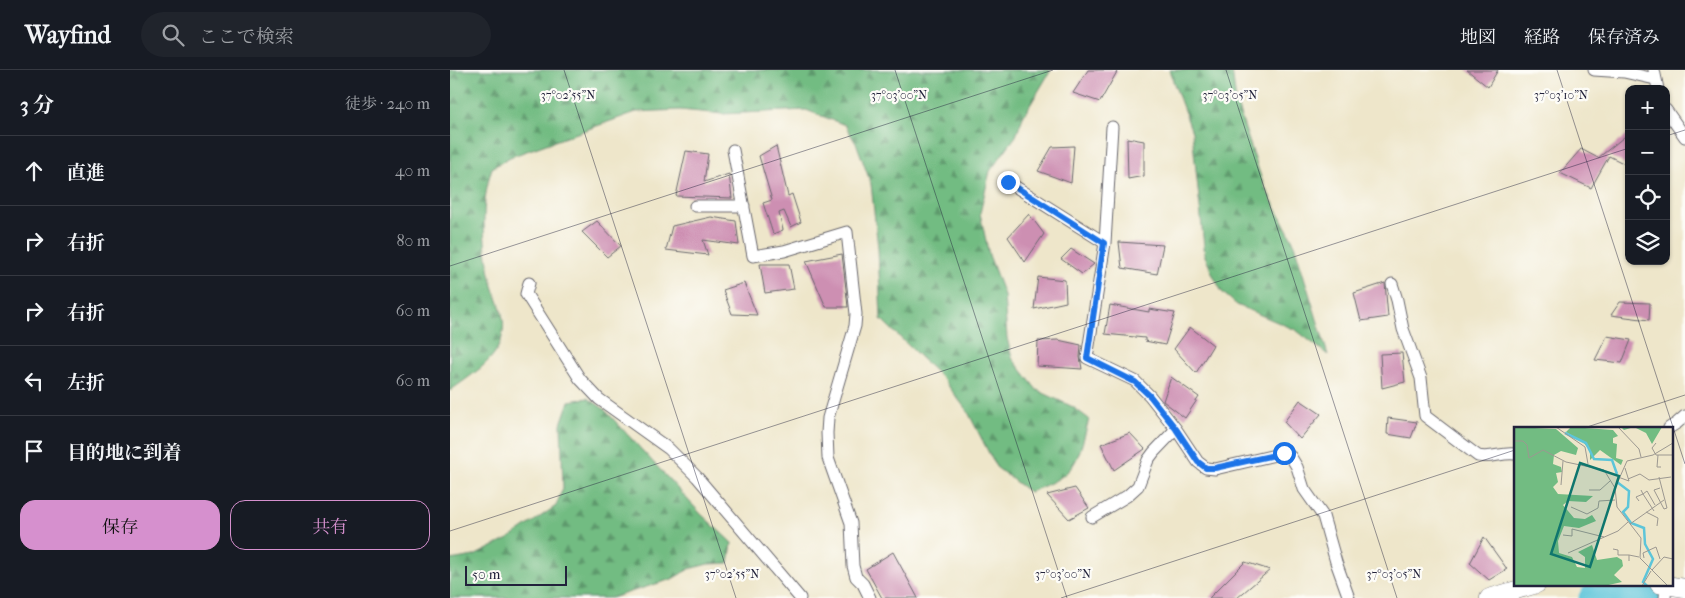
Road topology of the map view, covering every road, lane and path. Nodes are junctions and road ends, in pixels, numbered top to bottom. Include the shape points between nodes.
1 (1594, 70) edge
2 (1655, 79) edge
3 (1670, 116) edge
4 (1112, 127) dead end
5 (1685, 137) edge
6 (733, 150) dead end
7 (1008, 182) dead end
8 (695, 206) dead end
9 (744, 206) junction
10 (1104, 243) junction
11 (529, 283) dead end
12 (1392, 284) dead end
13 (1685, 416) edge
14 (1671, 427) edge
15 (1176, 429) junction
16 (1514, 454) edge
17 (1092, 517) dead end
18 (1672, 586) edge
19 (1513, 587) edge
20 (1685, 588) edge
21 (800, 598) edge
22 (870, 598) edge
23 (1349, 598) edge
24 (1489, 598) edge

1 - 2 street
3 - 5 street
4 - 10 street
6 - 9 street
7 - 10 street
8 - 9 street
9 - 22 street via 754,256 784,251 847,232 855,326 826,433 828,458 851,523 853,566 856,577
10 - 15 street via 1087,358 1135,382
11 - 21 street via 526,294 580,379 599,399 669,449 697,477
12 - 16 street via 1403,329 1421,378 1426,416 1478,456 1488,458
13 - 14 street
15 - 17 street via 1148,460 1138,486
15 - 23 street via 1198,462 1206,468 1284,453 1292,457 1304,489 1323,516
18 - 20 main road
19 - 24 main road

